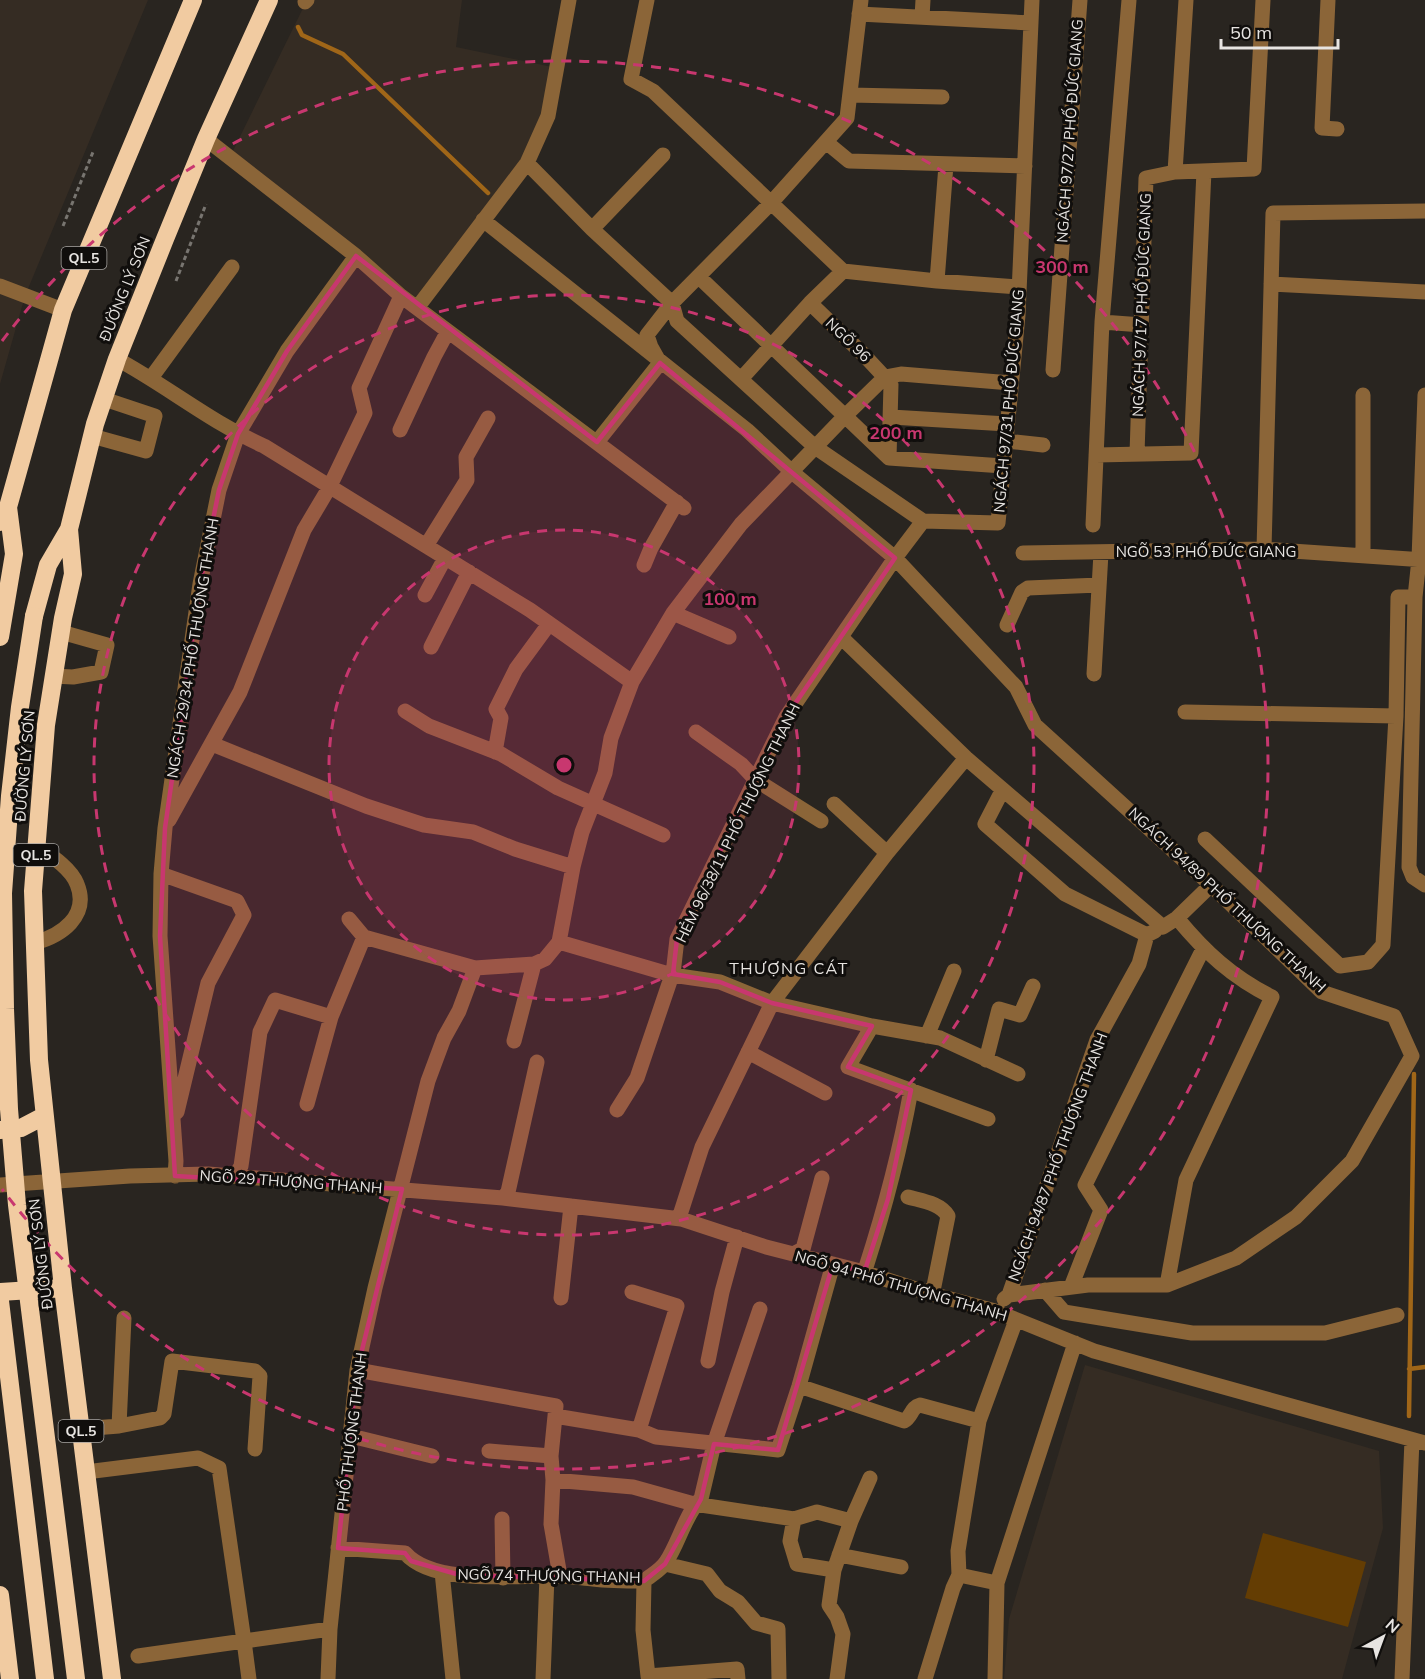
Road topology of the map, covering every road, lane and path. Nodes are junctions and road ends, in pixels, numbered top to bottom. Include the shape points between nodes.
1 (193, 0) edge
2 (269, 0) edge
3 (569, 0) edge
4 (647, 0) edge
5 (923, 0) edge
6 (1032, 0) edge
7 (1080, 0) edge
8 (1129, 0) edge
9 (1186, 0) edge
10 (1263, 0) edge
11 (1328, 0) edge
12 (860, 7) edge
13 (184, 9) edge
14 (922, 17) junction
15 (1031, 23) junction
16 (850, 95) junction
17 (942, 97) dead end
18 (1337, 129) dead end
19 (207, 139) junction
20 (826, 142) junction
21 (93, 153) dead end
22 (663, 155) dead end
23 (527, 163) junction
24 (946, 165) junction
25 (1025, 166) junction
26 (1204, 171) junction
27 (1175, 172) junction
28 (771, 202) junction
29 (206, 204) dead end
30 (1425, 211) edge
31 (483, 220) junction
32 (63, 226) dead end
33 (592, 229) junction
34 (356, 256) junction
35 (232, 267) dead end
36 (843, 271) junction
37 (699, 277) junction
38 (176, 281) dead end
39 (937, 281) junction
40 (1271, 284) junction
41 (0, 286) edge
42 (1019, 287) junction
43 (1425, 292) edge
44 (401, 296) junction
45 (672, 303) junction
46 (810, 303) junction
47 (417, 308) junction
48 (63, 310) junction
49 (1102, 322) junction
50 (1142, 325) junction
51 (448, 331) junction
52 (772, 346) junction
53 (117, 359) junction
54 (660, 363) junction
55 (1053, 370) dead end
56 (885, 377) junction
57 (151, 378) junction
58 (741, 379) junction
59 (1011, 383) junction
60 (1363, 395) dead end
61 (1425, 395) edge
62 (104, 399) junction
63 (846, 415) junction
64 (891, 417) junction
65 (488, 418) dead end
66 (1007, 424) junction
67 (400, 430) dead end
68 (238, 434) junction
69 (92, 436) junction
70 (1006, 441) junction
71 (597, 442) junction
72 (1044, 445) dead end
73 (815, 447) junction
74 (1137, 454) junction
75 (1096, 455) junction
76 (889, 458) junction
77 (1003, 466) junction
78 (792, 472) junction
79 (329, 488) junction
80 (4, 515) edge
81 (923, 521) junction
82 (1093, 525) dead end
83 (69, 529) junction
84 (426, 546) junction
85 (1264, 549) junction
86 (1023, 553) dead end
87 (1101, 553) junction
88 (1363, 555) junction
89 (445, 558) junction
90 (894, 558) junction
91 (1422, 560) edge
92 (645, 564) dead end
93 (469, 572) junction
94 (1099, 585) junction
95 (425, 595) dead end
96 (1414, 597) junction
97 (673, 613) junction
98 (549, 624) junction
99 (1006, 626) dead end
100 (60, 632) junction
101 (0, 637) edge
102 (729, 637) dead end
103 (841, 637) junction
104 (431, 647) dead end
105 (1094, 674) dead end
106 (53, 676) junction
107 (632, 682) junction
108 (405, 711) dead end
109 (1185, 712) dead end
110 (1396, 716) junction
111 (696, 732) dead end
112 (212, 744) junction
113 (495, 752) junction
114 (966, 758) junction
115 (756, 780) junction
116 (1002, 790) junction
117 (834, 804) dead end
118 (593, 805) junction
119 (821, 821) dead end
120 (165, 828) junction
121 (663, 835) dead end
122 (1205, 839) dead end
123 (37, 846) junction
124 (887, 853) junction
125 (573, 867) junction
126 (161, 874) junction
127 (1211, 885) junction
128 (1425, 885) edge
129 (1177, 918) junction
130 (349, 920) dead end
131 (1163, 927) junction
132 (1147, 936) junction
133 (364, 937) junction
134 (559, 942) junction
135 (34, 944) junction
136 (1203, 949) junction
137 (534, 964) junction
138 (475, 969) junction
139 (954, 970) dead end
140 (673, 974) junction
141 (1033, 986) dead end
142 (772, 1003) junction
143 (331, 1017) junction
144 (872, 1026) junction
145 (927, 1036) junction
146 (514, 1041) dead end
147 (748, 1053) junction
148 (1419, 1059) edge
149 (986, 1060) junction
150 (537, 1062) dead end
151 (1018, 1074) dead end
152 (911, 1090) junction
153 (825, 1093) dead end
154 (307, 1104) dead end
155 (617, 1110) dead end
156 (44, 1116) junction
157 (988, 1119) dead end
158 (174, 1126) junction
159 (0, 1130) edge
160 (175, 1176) junction
161 (235, 1176) junction
162 (822, 1178) dead end
163 (51, 1182) junction
164 (0, 1185) edge
165 (402, 1190) junction
166 (908, 1197) dead end
167 (503, 1198) junction
168 (571, 1206) junction
169 (681, 1219) junction
170 (737, 1237) junction
171 (793, 1254) junction
172 (833, 1264) junction
173 (860, 1271) junction
174 (1167, 1285) junction
175 (1071, 1287) junction
176 (63, 1288) junction
177 (1045, 1290) junction
178 (0, 1292) edge
179 (632, 1292) dead end
180 (928, 1293) junction
181 (1009, 1295) junction
182 (561, 1298) dead end
183 (0, 1301) edge
184 (760, 1309) dead end
185 (995, 1311) junction
186 (1398, 1315) dead end
187 (124, 1318) dead end
188 (1016, 1320) junction
189 (1075, 1343) junction
190 (708, 1361) dead end
191 (357, 1370) junction
192 (799, 1386) junction
193 (555, 1416) junction
194 (979, 1421) junction
195 (119, 1426) junction
196 (81, 1429) junction
197 (639, 1430) junction
198 (351, 1436) junction
199 (1418, 1442) edge
200 (714, 1444) junction
201 (255, 1449) dead end
202 (489, 1450) dead end
203 (432, 1456) dead end
204 (551, 1456) junction
205 (86, 1472) junction
206 (870, 1478) dead end
207 (553, 1480) junction
208 (694, 1504) junction
209 (502, 1519) dead end
210 (794, 1520) junction
211 (851, 1521) junction
212 (338, 1548) junction
213 (836, 1563) junction
214 (665, 1564) junction
215 (901, 1567) dead end
216 (442, 1572) junction
217 (959, 1575) junction
218 (553, 1576) junction
219 (503, 1578) junction
220 (644, 1581) junction
221 (997, 1583) junction
222 (0, 1594) edge
223 (330, 1629) junction
224 (244, 1641) junction
225 (138, 1656) dead end
226 (10, 1679) edge
227 (45, 1679) edge
228 (76, 1679) edge
229 (112, 1679) edge
230 (249, 1679) edge
231 (328, 1679) edge
232 (453, 1679) edge
233 (543, 1679) edge
234 (738, 1679) edge
235 (779, 1679) edge
236 (837, 1679) edge
237 (925, 1679) edge
238 (995, 1679) edge
239 (1402, 1679) edge

1 - 13 highway, QL.5
2 - 19 highway, ĐƯỜNG LÝ SƠN / QL.5
3 - 23 street via 548,116
4 - 28 street via 631,79 653,91
5 - 14 street
6 - 15 street, NGÁCH 97/31 PHỐ ĐỨC GIANG
7 - 55 street, NGÁCH 97/27 PHỐ ĐỨC GIANG
8 - 49 street
9 - 27 street
10 - 26 street via 1254,169
11 - 18 street via 1322,128
12 - 14 street
12 - 16 street
13 - 48 highway, QL.5
14 - 15 street
15 - 25 street, NGÁCH 97/31 PHỐ ĐỨC GIANG
16 - 17 street
16 - 20 street via 847,118
19 - 34 street
19 - 53 highway, ĐƯỜNG LÝ SƠN / QL.5
20 - 24 street via 849,161
20 - 28 street
21 - 32 path
22 - 33 street
23 - 31 street
23 - 33 street
24 - 25 street
24 - 39 street
25 - 42 street, NGÁCH 97/31 PHỐ ĐỨC GIANG
26 - 27 street
26 - 74 street via 1191,453
27 - 50 street, NGÁCH 97/17 PHỐ ĐỨC GIANG via 1146,178
28 - 36 street
28 - 37 street
29 - 38 path
30 - 40 street via 1273,213
31 - 47 street
31 - 54 street, NGÁCH 94/89 PHỐ THƯỢNG THANH
33 - 45 street
34 - 44 street
34 - 68 street, NGÁCH 29/34 PHỐ THƯỢNG THANH via 287,351
35 - 57 street
36 - 39 street
36 - 46 street
37 - 45 street
37 - 52 street
39 - 42 street
40 - 43 street
40 - 85 street
41 - 48 street
42 - 59 street, NGÁCH 97/31 PHỐ ĐỨC GIANG
44 - 47 street
44 - 79 street, NGÁCH 29/34 PHỐ THƯỢNG THANH via 359,388 365,412
45 - 54 street via 647,335
45 - 58 street via 677,321
46 - 52 street
46 - 56 street, NGÕ 96
47 - 51 street
48 - 80 highway, QL.5
49 - 50 street
49 - 75 street
50 - 74 street, NGÁCH 97/17 PHỐ ĐỨC GIANG
51 - 67 street
51 - 71 street
52 - 58 street
52 - 63 street
53 - 57 street
53 - 62 highway, ĐƯỜNG LÝ SƠN / QL.5
54 - 71 street
54 - 78 street, NGÁCH 94/89 PHỐ THƯỢNG THANH via 747,430
56 - 59 street via 901,374
56 - 63 street
56 - 64 street via 891,384
57 - 68 street
58 - 73 street
59 - 66 street, NGÁCH 97/31 PHỐ ĐỨC GIANG
60 - 88 street
61 - 91 street
62 - 69 highway, ĐƯỜNG LÝ SƠN / QL.5
62 - 69 street via 155,416 146,451
63 - 73 street
63 - 76 street
64 - 66 street
64 - 76 street
65 - 84 street via 466,458 467,480
66 - 70 street, NGÁCH 97/31 PHỐ ĐỨC GIANG
68 - 79 street
68 - 120 street, NGÁCH 29/34 PHỐ THƯỢNG THANH via 219,490 200,584
69 - 83 highway, ĐƯỜNG LÝ SƠN / QL.5
70 - 72 street
70 - 77 street, NGÁCH 97/31 PHỐ ĐỨC GIANG
71 - 92 street via 681,505 651,548
73 - 78 street
73 - 81 street
74 - 75 street
75 - 82 street
76 - 77 street
77 - 81 street, NGÁCH 97/31 PHỐ ĐỨC GIANG via 998,523
78 - 90 street, NGÁCH 94/89 PHỐ THƯỢNG THANH
78 - 97 street via 741,524
79 - 84 street
79 - 112 street, NGÁCH 29/34 PHỐ THƯỢNG THANH via 304,530 240,692
80 - 101 highway, QL.5 via 14,554
81 - 90 street, HẺM 96/38/11 PHỐ THƯỢNG THANH
83 - 100 highway, ĐƯỜNG LÝ SƠN / QL.5 via 72,574
83 - 228 highway, QL.5, bridge via 48,565 34,616 10,796 3,893 9,1109 17,1205
84 - 89 street
85 - 87 street, NGÕ 53 PHỐ ĐỨC GIANG
85 - 88 street, NGÕ 53 PHỐ ĐỨC GIANG
86 - 87 street, NGÕ 53 PHỐ ĐỨC GIANG
87 - 94 street
88 - 91 street, NGÕ 53 PHỐ ĐỨC GIANG
89 - 93 street
89 - 95 street
90 - 103 street, HẺM 96/38/11 PHỐ THƯỢNG THANH
90 - 127 street, NGÁCH 94/89 PHỐ THƯỢNG THANH via 1016,687 1035,725
91 - 96 street
93 - 98 street
93 - 104 street
94 - 99 street via 1028,588 1022,592
94 - 105 street
96 - 110 street via 1398,597
96 - 128 street via 1408,867 1413,878
97 - 102 street
97 - 107 street
98 - 107 street
98 - 113 street via 516,669 496,709 501,718
100 - 106 highway, ĐƯỜNG LÝ SƠN / QL.5
100 - 106 street via 107,645 101,672
103 - 114 street
103 - 115 street, HẺM 96/38/11 PHỐ THƯỢNG THANH via 786,717
106 - 123 highway, ĐƯỜNG LÝ SƠN / QL.5
107 - 118 street via 611,738 605,772
108 - 113 street via 429,726
109 - 110 street
110 - 122 street via 1383,945 1368,962 1340,966
111 - 115 street via 741,764
112 - 120 street, NGÁCH 29/34 PHỐ THƯỢNG THANH
112 - 125 street via 366,806 424,825 473,832
113 - 118 street
114 - 116 street
114 - 124 street
115 - 119 street
115 - 140 street, HẺM 96/38/11 PHỐ THƯỢNG THANH via 677,939
116 - 131 street
116 - 132 street via 985,824 1065,894
117 - 124 street
118 - 121 street
118 - 125 street
120 - 126 street, NGÁCH 29/34 PHỐ THƯỢNG THANH
123 - 135 highway, ĐƯỜNG LÝ SƠN / QL.5
123 - 135 street via 76,882 78,908 71,924 61,933
124 - 142 street
125 - 134 street
126 - 158 street, NGÁCH 29/34 PHỐ THƯỢNG THANH via 160,936
126 - 158 street via 237,901 244,915 208,983
127 - 129 street
127 - 148 street, NGÁCH 94/89 PHỐ THƯỢNG THANH via 1322,992 1394,1016
129 - 131 street
129 - 136 street
130 - 133 street
131 - 132 street
132 - 181 street, NGÁCH 94/87 PHỐ THƯỢNG THANH via 1139,964 1097,1040
133 - 138 street
133 - 143 street
134 - 137 street
134 - 140 street
135 - 156 highway, ĐƯỜNG LÝ SƠN / QL.5
136 - 174 street via 1246,983 1272,997 1186,1180
136 - 175 street via 1085,1185 1101,1210
137 - 138 street
137 - 146 street
138 - 165 street, PHỐ THƯỢNG THANH via 428,1081
139 - 145 street
140 - 142 street via 720,982
140 - 155 street, HẺM 96/38/11 PHỐ THƯỢNG THANH via 636,1078
141 - 149 street via 1020,1015 999,1009
142 - 144 street
142 - 147 street
143 - 154 street
143 - 161 street via 275,1000 260,1032 241,1166
144 - 145 street
144 - 152 street via 848,1067
145 - 149 street via 940,1038
147 - 153 street
147 - 169 street via 702,1147
148 - 174 street, NGÁCH 94/89 PHỐ THƯỢNG THANH via 1352,1161 1296,1217 1236,1258
149 - 151 street
150 - 167 street via 508,1192
152 - 157 street
152 - 173 street via 888,1199 866,1267
156 - 159 highway via 21,1128
156 - 163 highway, ĐƯỜNG LÝ SƠN / QL.5
158 - 160 street, NGÁCH 29/34 PHỐ THƯỢNG THANH
160 - 161 street, NGÕ 29 THƯỢNG THANH
160 - 163 street, NGÕ 29 THƯỢNG THANH
161 - 165 street, NGÕ 29 THƯỢNG THANH
162 - 171 street via 803,1249
163 - 164 street, NGÕ 29 THƯỢNG THANH
163 - 176 highway, ĐƯỜNG LÝ SƠN / QL.5
165 - 167 street, NGÕ 94 PHỐ THƯỢNG THANH
165 - 191 street, PHỐ THƯỢNG THANH
166 - 180 street via 934,1205 948,1216 934,1286
167 - 168 street, NGÕ 94 PHỐ THƯỢNG THANH
168 - 169 street, NGÕ 94 PHỐ THƯỢNG THANH
168 - 182 street
169 - 170 street, NGÕ 94 PHỐ THƯỢNG THANH
170 - 171 street, NGÕ 94 PHỐ THƯỢNG THANH
170 - 190 street
171 - 172 street, NGÕ 94 PHỐ THƯỢNG THANH
172 - 173 street, NGÕ 94 PHỐ THƯỢNG THANH
172 - 192 street
173 - 180 street, NGÕ 94 PHỐ THƯỢNG THANH
174 - 175 street, NGÁCH 94/89 PHỐ THƯỢNG THANH
175 - 177 street, NGÁCH 94/89 PHỐ THƯỢNG THANH
176 - 178 highway
176 - 196 highway, ĐƯỜNG LÝ SƠN / QL.5
177 - 181 street, NGÁCH 94/89 PHỐ THƯỢNG THANH
177 - 186 street via 1064,1312 1192,1333 1325,1333
179 - 197 street via 677,1306
180 - 185 street, NGÕ 94 PHỐ THƯỢNG THANH
181 - 185 street, NGÁCH 94/87 PHỐ THƯỢNG THANH
183 - 227 highway
184 - 200 street, NGÕ 74 THƯỢNG THANH
185 - 188 street, NGÕ 94 PHỐ THƯỢNG THANH
187 - 195 street
188 - 189 street, NGÕ 94 PHỐ THƯỢNG THANH
188 - 194 street
189 - 199 street, NGÕ 94 PHỐ THƯỢNG THANH
189 - 221 street
191 - 193 street via 556,1406
191 - 198 street, PHỐ THƯỢNG THANH
192 - 194 street via 904,1421 920,1405
192 - 200 street via 778,1450
193 - 197 street
193 - 204 street
194 - 217 street via 958,1551
195 - 196 street
195 - 201 street via 160,1418 172,1361 255,1371 260,1376
196 - 205 highway, ĐƯỜNG LÝ SƠN / QL.5
197 - 200 street via 656,1437
198 - 203 street
198 - 212 street, PHỐ THƯỢNG THANH
199 - 239 street
200 - 208 street, NGÕ 74 THƯỢNG THANH via 701,1499
202 - 204 street
204 - 207 street
205 - 224 street via 198,1458 219,1468
205 - 229 highway, ĐƯỜNG LÝ SƠN / QL.5
206 - 211 street
207 - 208 street via 633,1487
207 - 218 street
208 - 210 street
208 - 214 street, NGÕ 74 THƯỢNG THANH
209 - 219 street
210 - 211 street via 817,1512
210 - 213 street via 790,1541 797,1564
211 - 213 street
212 - 216 street, NGÕ 74 THƯỢNG THANH via 405,1553 411,1561
212 - 223 street, PHỐ THƯỢNG THANH
213 - 215 street
213 - 236 street via 829,1605 843,1634
214 - 220 street, NGÕ 74 THƯỢNG THANH
214 - 235 street via 707,1574 756,1623 778,1629
216 - 219 street, NGÕ 74 THƯỢNG THANH
216 - 232 street
217 - 221 street
217 - 237 street
218 - 219 street, NGÕ 74 THƯỢNG THANH
218 - 220 street, NGÕ 74 THƯỢNG THANH
218 - 233 street
220 - 234 street via 643,1630 648,1676 737,1669
221 - 238 street
222 - 226 highway
223 - 224 street
223 - 231 street, PHỐ THƯỢNG THANH
224 - 225 street
224 - 230 street

